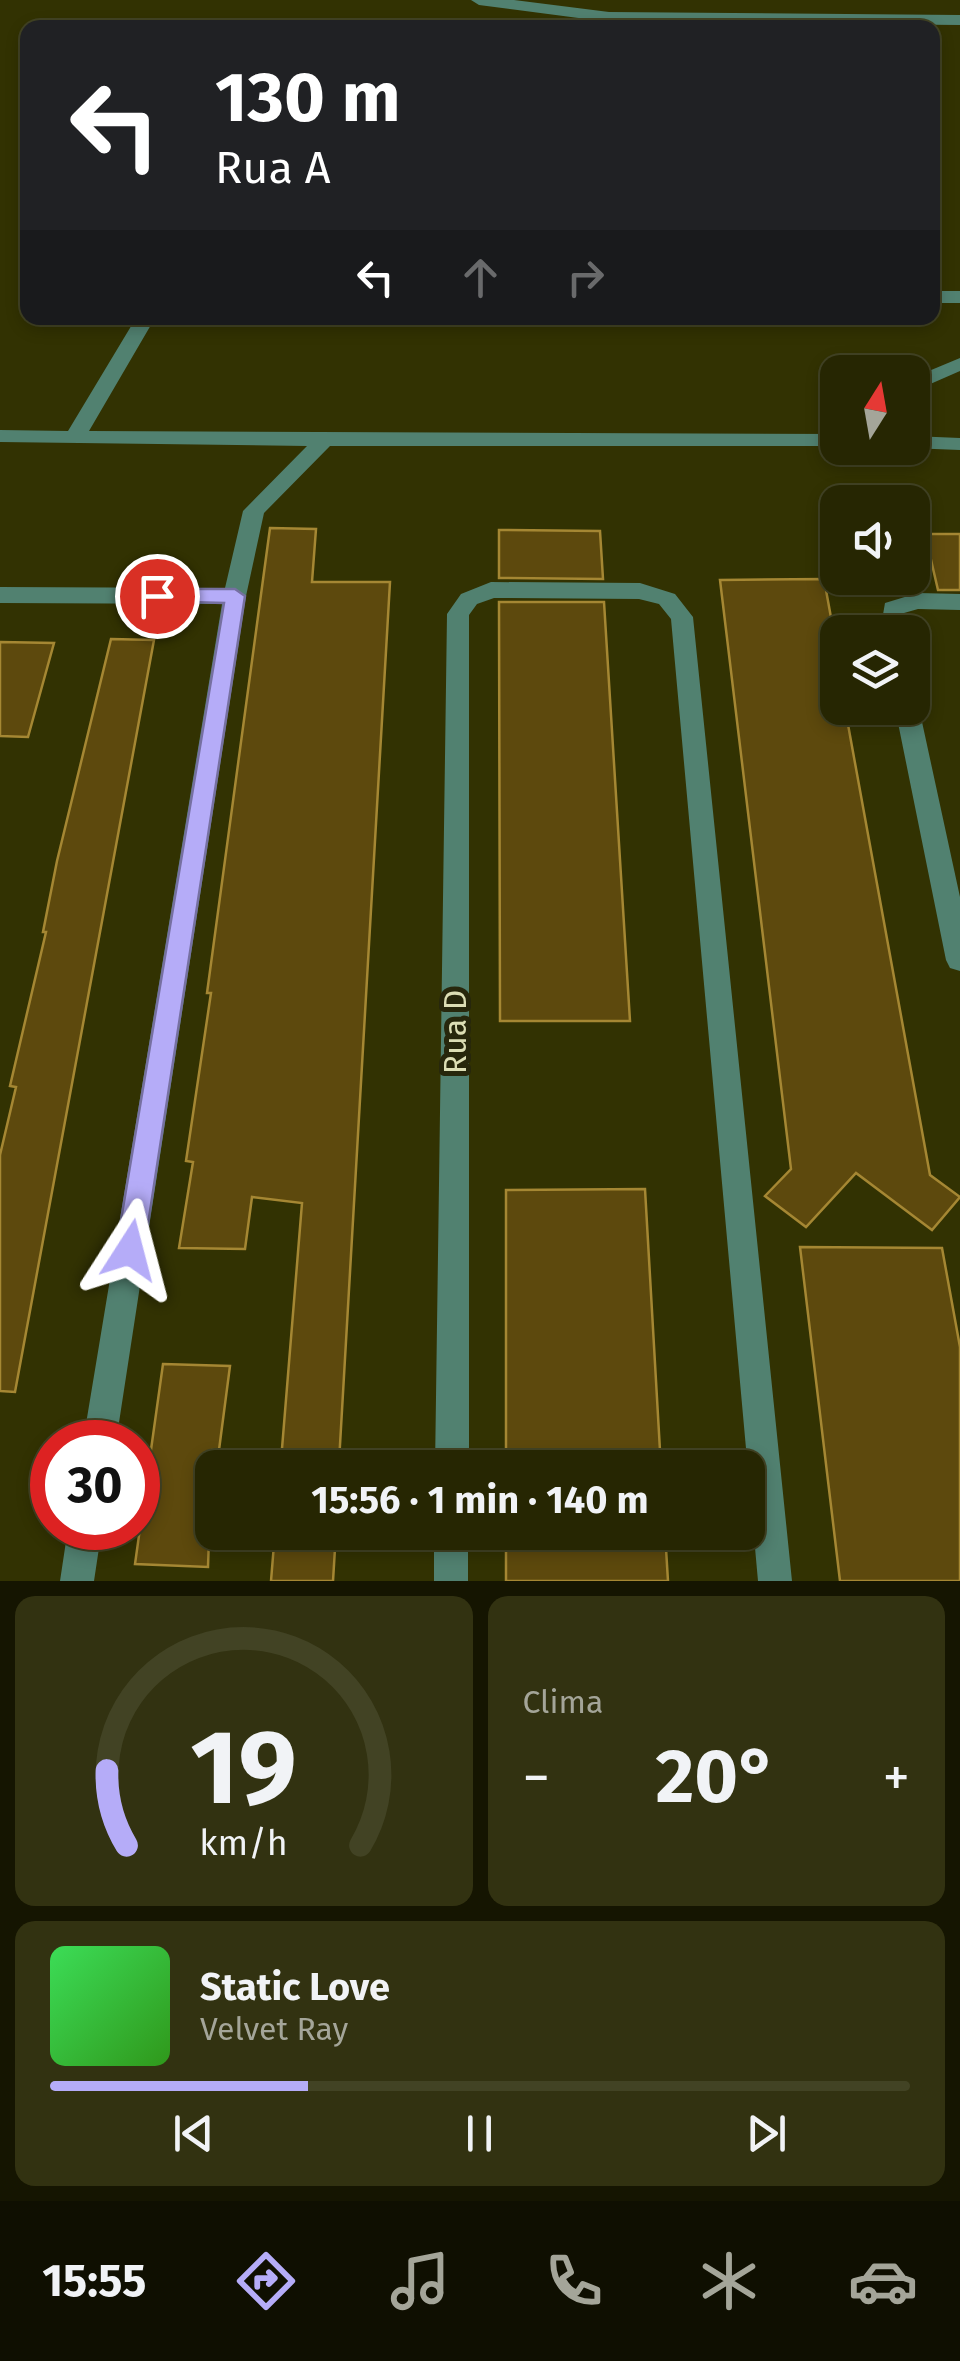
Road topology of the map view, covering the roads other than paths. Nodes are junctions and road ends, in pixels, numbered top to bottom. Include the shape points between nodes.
1 (479, 0) edge
2 (826, 0) edge
3 (835, 19) junction
4 (960, 20) edge
5 (141, 325) edge
6 (960, 364) edge
7 (930, 378) edge
8 (820, 430) edge
9 (0, 436) edge
10 (75, 437) junction
11 (802, 438) junction
12 (820, 439) edge
13 (324, 440) junction
14 (930, 443) edge
15 (960, 444) edge
16 (0, 595) edge
17 (235, 596) junction
18 (960, 602) edge
19 (892, 615) edge
20 (911, 725) edge
21 (960, 960) edge
22 (103, 1420) edge
23 (452, 1450) edge
24 (762, 1450) edge
25 (765, 1477) edge
26 (82, 1550) edge
27 (452, 1550) edge
28 (77, 1581) edge
29 (451, 1581) edge
30 (775, 1581) edge

1 - 3 street via 610,18
2 - 3 street
3 - 4 street
5 - 10 street
6 - 7 street
8 - 11 street
9 - 10 street
10 - 13 street
11 - 12 street
11 - 13 street
13 - 17 street via 254,510
14 - 15 street
16 - 17 street
17 - 22 street
18 - 19 street via 902,604
20 - 21 street
23 - 24 street, Rua D via 458,614 491,590 640,591 667,599 682,617
25 - 30 street, Rua D
26 - 28 street
27 - 29 street

